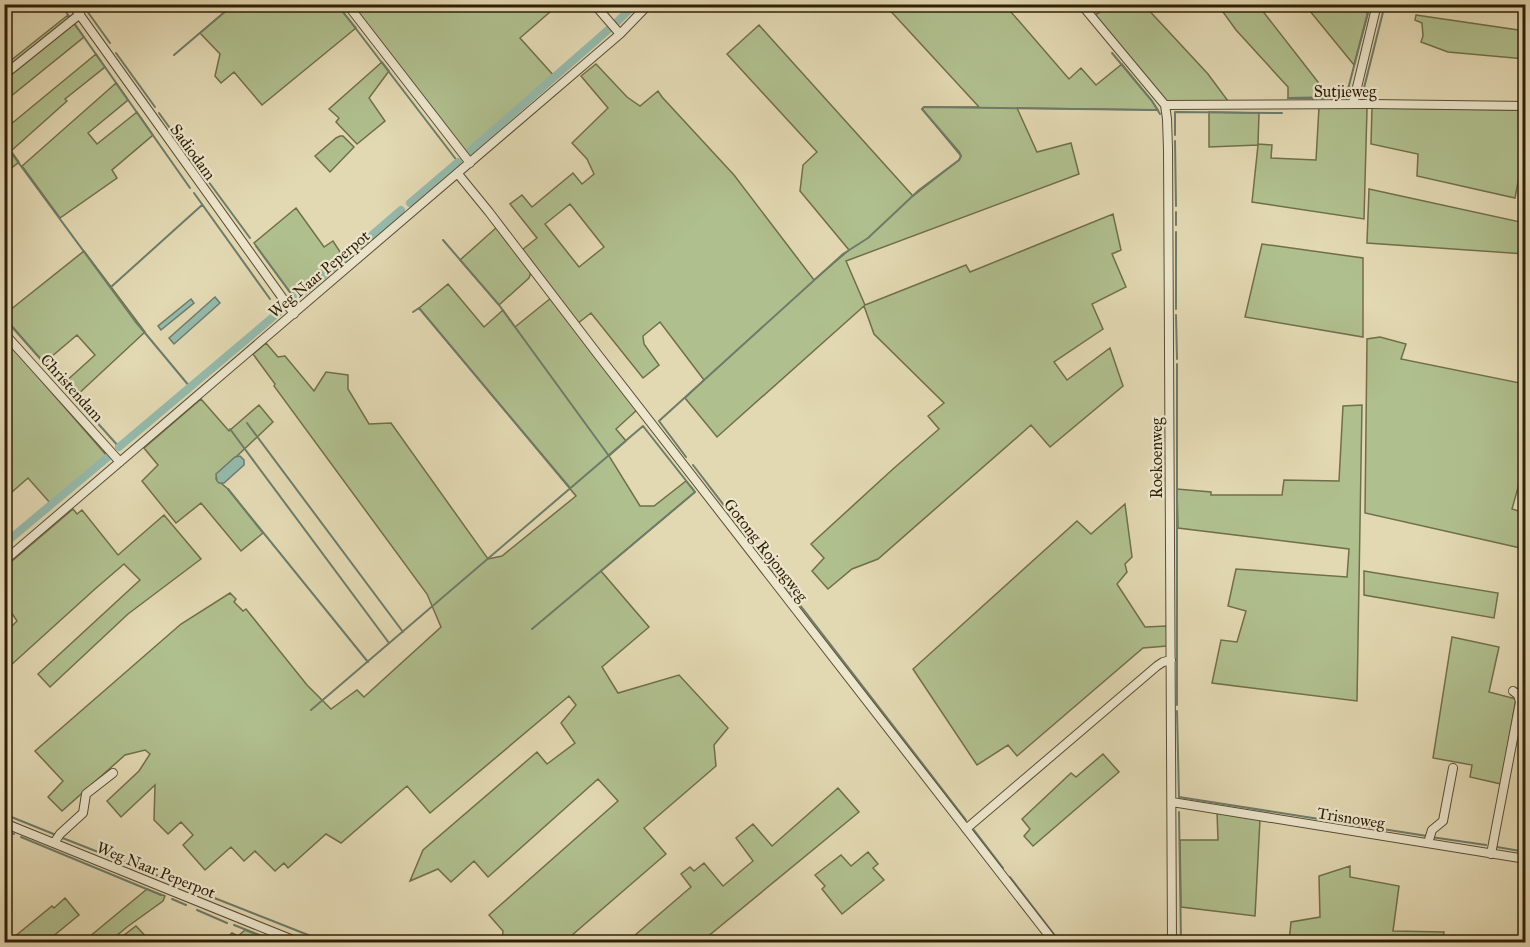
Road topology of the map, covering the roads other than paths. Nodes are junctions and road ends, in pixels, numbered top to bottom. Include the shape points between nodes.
1 (72, 4) edge
2 (347, 4) edge
3 (594, 4) edge
4 (649, 4) edge
5 (1081, 4) edge
6 (1377, 4) edge
7 (80, 14) junction
8 (620, 34) junction
9 (4, 75) edge
10 (1353, 104) junction
11 (1165, 105) junction
12 (1526, 106) edge
13 (470, 163) junction
14 (458, 174) junction
15 (294, 314) junction
16 (4, 333) edge
17 (120, 462) junction
18 (4, 561) edge
19 (1171, 660) junction
20 (1513, 691) dead end
21 (1453, 768) dead end
22 (113, 773) dead end
23 (1172, 802) junction
24 (4, 823) edge
25 (966, 829) junction
26 (54, 843) junction
27 (1428, 843) junction
28 (1491, 854) junction
29 (1526, 859) edge
30 (298, 942) edge
31 (1054, 942) edge
32 (1172, 942) edge

1 - 7 street, Sadiodam
2 - 13 street
3 - 8 street
4 - 8 street, Weg Naar Peperpot
5 - 11 street
6 - 10 street
7 - 9 street
7 - 15 street, Sadiodam
8 - 13 street, Weg Naar Peperpot
10 - 11 street, Sutjieweg
10 - 12 street, Sutjieweg
11 - 19 street, Roekoenweg
13 - 14 street, Weg Naar Peperpot
14 - 15 street, Weg Naar Peperpot
14 - 25 street, Gotong Rojongweg
15 - 17 street, Weg Naar Peperpot
16 - 17 street, Christendam
17 - 18 street, Weg Naar Peperpot
19 - 23 street, Roekoenweg
19 - 25 street via 1158,666
20 - 28 street via 1520,702
21 - 27 street via 1443,821 1432,830
22 - 26 street via 87,794 83,813
23 - 27 street, Trisnoweg
23 - 32 street, Roekoenweg
24 - 26 street, Weg Naar Peperpot
25 - 31 street, Gotong Rojongweg
26 - 30 street, Weg Naar Peperpot
27 - 28 street, Trisnoweg
28 - 29 street, Trisnoweg

